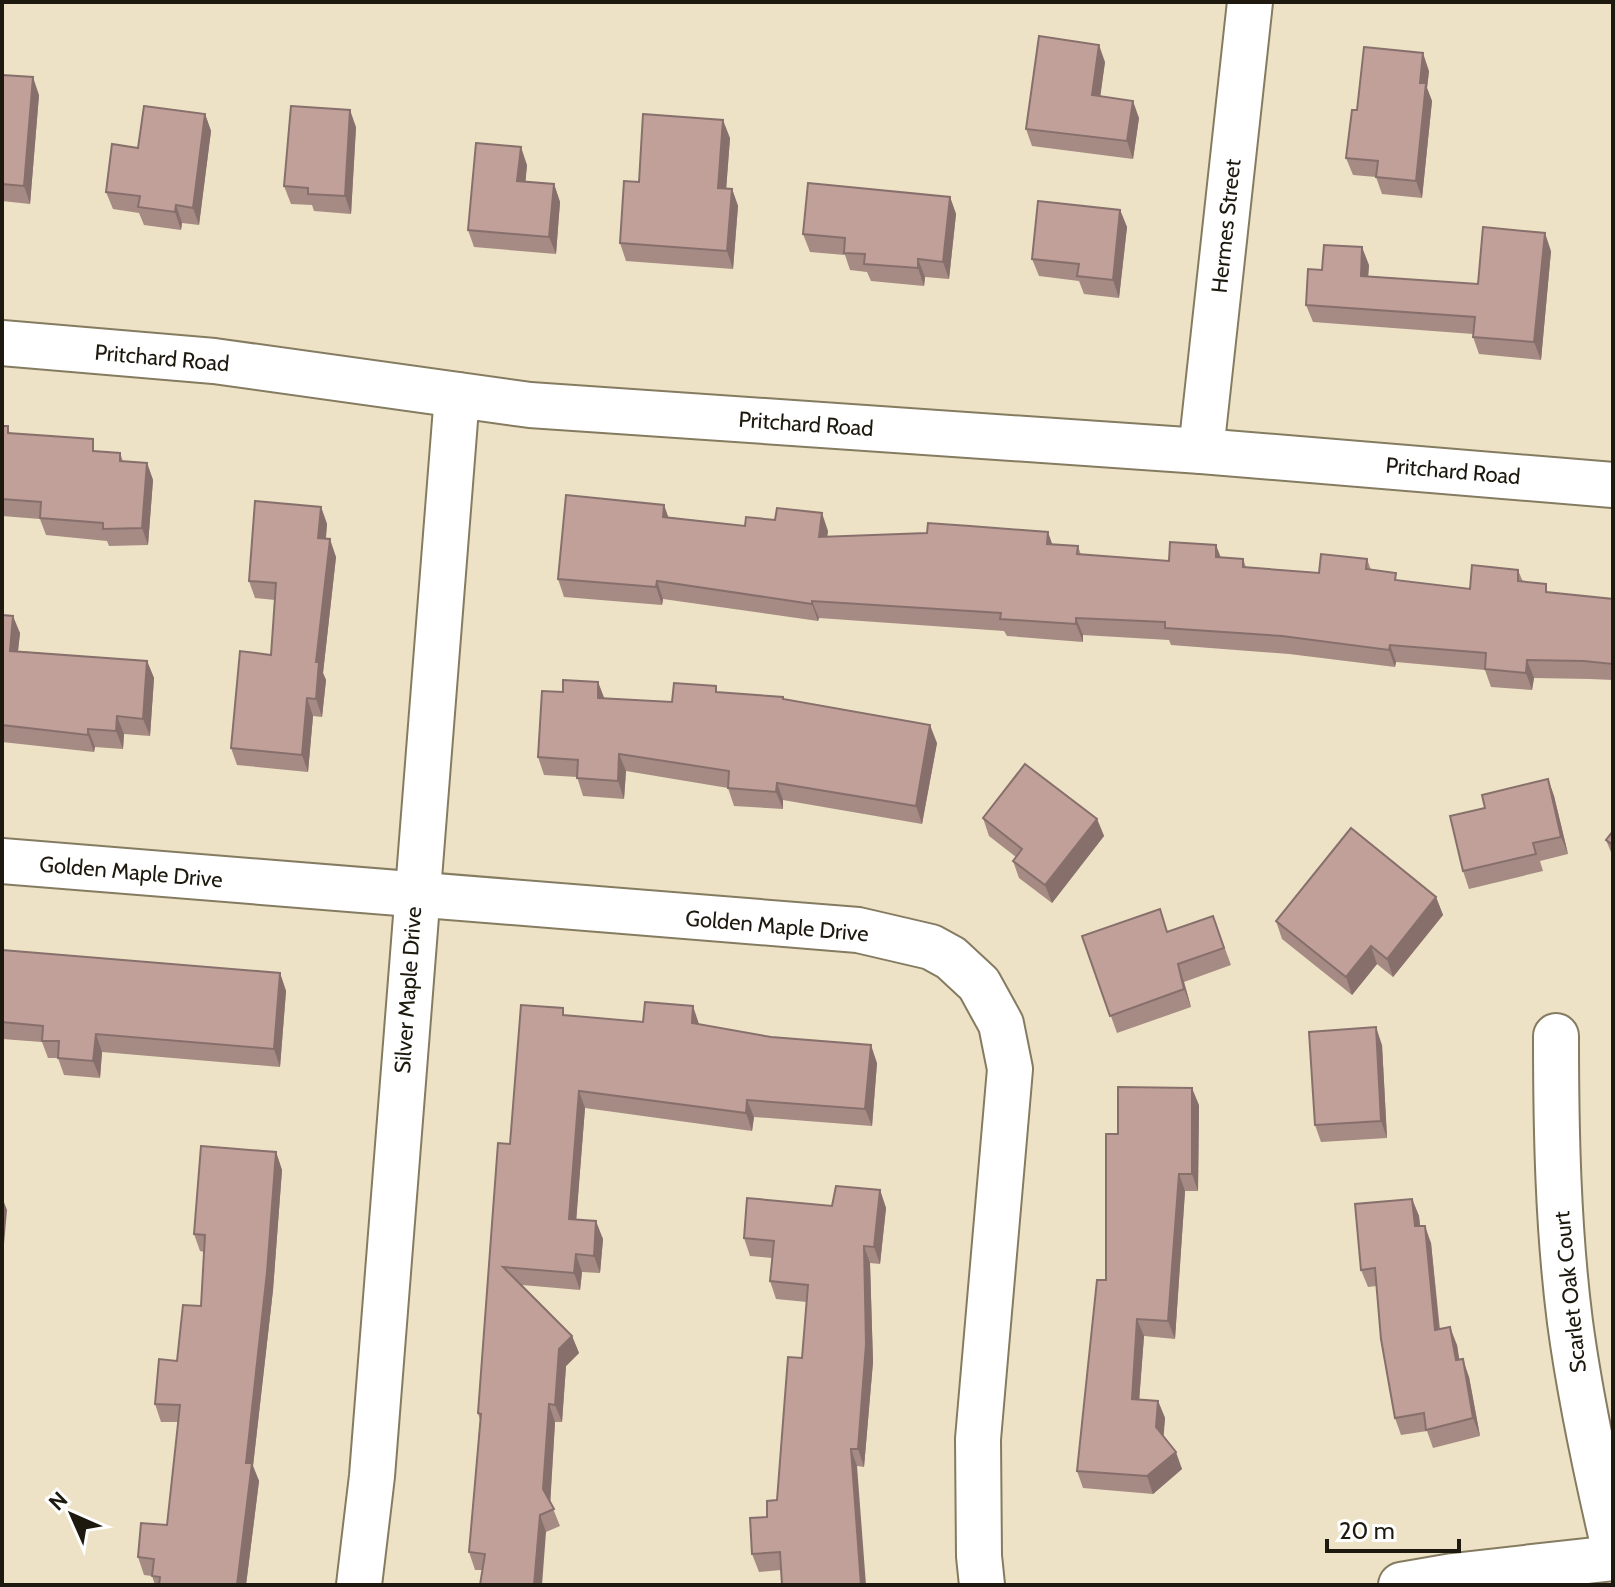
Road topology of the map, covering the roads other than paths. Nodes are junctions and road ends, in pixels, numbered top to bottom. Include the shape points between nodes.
1 (1250, 2) edge
2 (2, 343) edge
3 (457, 395) junction
4 (1201, 451) junction
5 (1613, 485) edge
6 (2, 861) edge
7 (415, 896) junction
8 (1556, 1036) dead end
9 (1613, 1544) edge
10 (1613, 1558) edge
11 (359, 1585) edge
12 (982, 1585) edge
13 (1401, 1585) edge

1 - 4 street, Hermes Street
2 - 3 street, Pritchard Road via 214,361
3 - 4 street, Pritchard Road via 530,405
3 - 7 street, Silver Maple Drive
4 - 5 street, Pritchard Road
6 - 7 street, Golden Maple Drive
7 - 11 street, Silver Maple Drive via 372,1476
7 - 12 street, Golden Maple Drive via 858,930 931,947 979,984 1001,1024 1010,1069 978,1439
8 - 9 street, Scarlet Oak Court via 1556,1154 1570,1322
10 - 13 street

